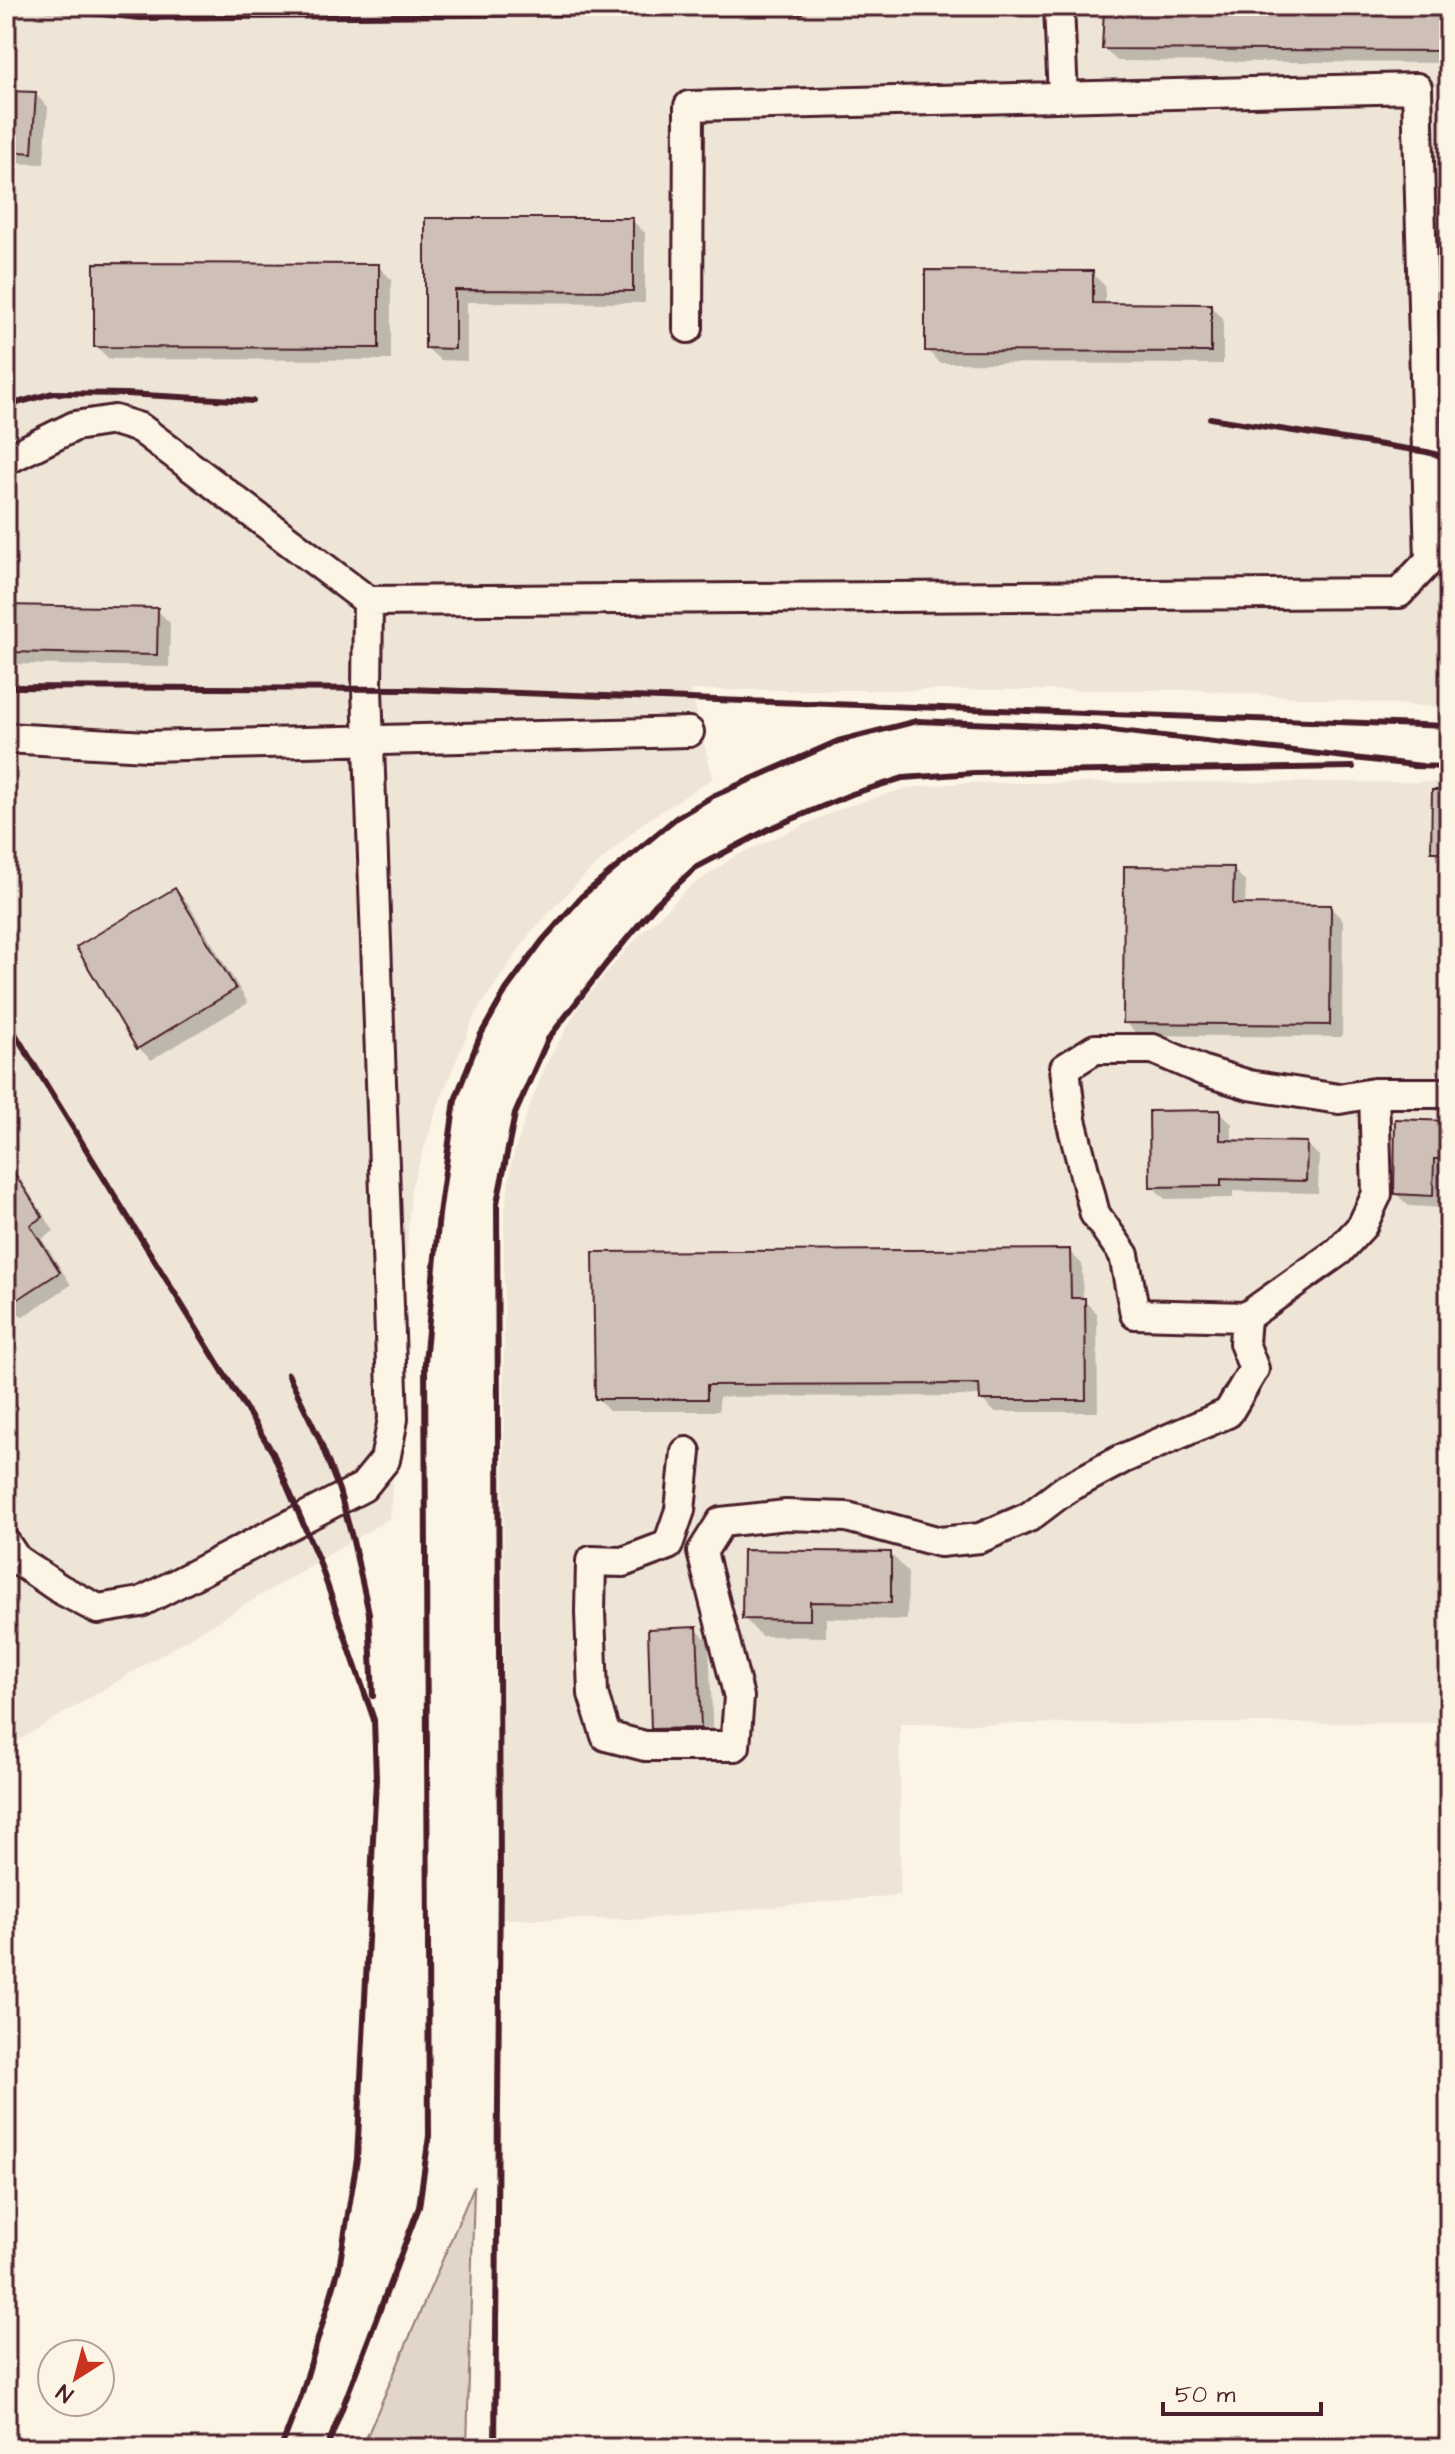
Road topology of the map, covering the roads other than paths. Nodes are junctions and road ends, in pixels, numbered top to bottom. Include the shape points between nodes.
1 (1059, 6) edge
2 (1063, 97) junction
3 (688, 328) dead end
4 (6, 460) edge
5 (368, 601) junction
6 (689, 732) dead end
7 (6, 738) edge
8 (369, 741) junction
9 (1374, 1093) junction
10 (1449, 1093) edge
11 (1246, 1317) junction
12 (686, 1452) dead end
13 (6, 1544) edge
14 (668, 1545) junction
15 (702, 1552) junction

1 - 2 lane
2 - 3 lane via 689,106
2 - 5 lane via 1417,88 1430,560 1399,593
4 - 5 lane via 75,426 114,420 140,428
5 - 8 lane
6 - 8 lane
7 - 8 lane via 147,746
8 - 13 lane via 393,1419 385,1460 363,1487 141,1602 98,1609 16,1559
9 - 10 lane
9 - 11 lane via 1377,1194 1362,1226 1339,1251
9 - 11 lane via 1339,1099 1249,1085 1153,1049 1095,1049 1065,1068 1071,1120 1095,1214 1124,1255 1135,1314
11 - 15 lane via 1244,1343 1254,1369 1228,1413 1122,1459 1066,1489 1029,1517 980,1538 940,1542 847,1517 786,1515 721,1522
12 - 14 lane via 680,1510
14 - 15 lane
14 - 15 lane via 623,1562 591,1561 593,1694 606,1736 645,1746 735,1746 739,1697

